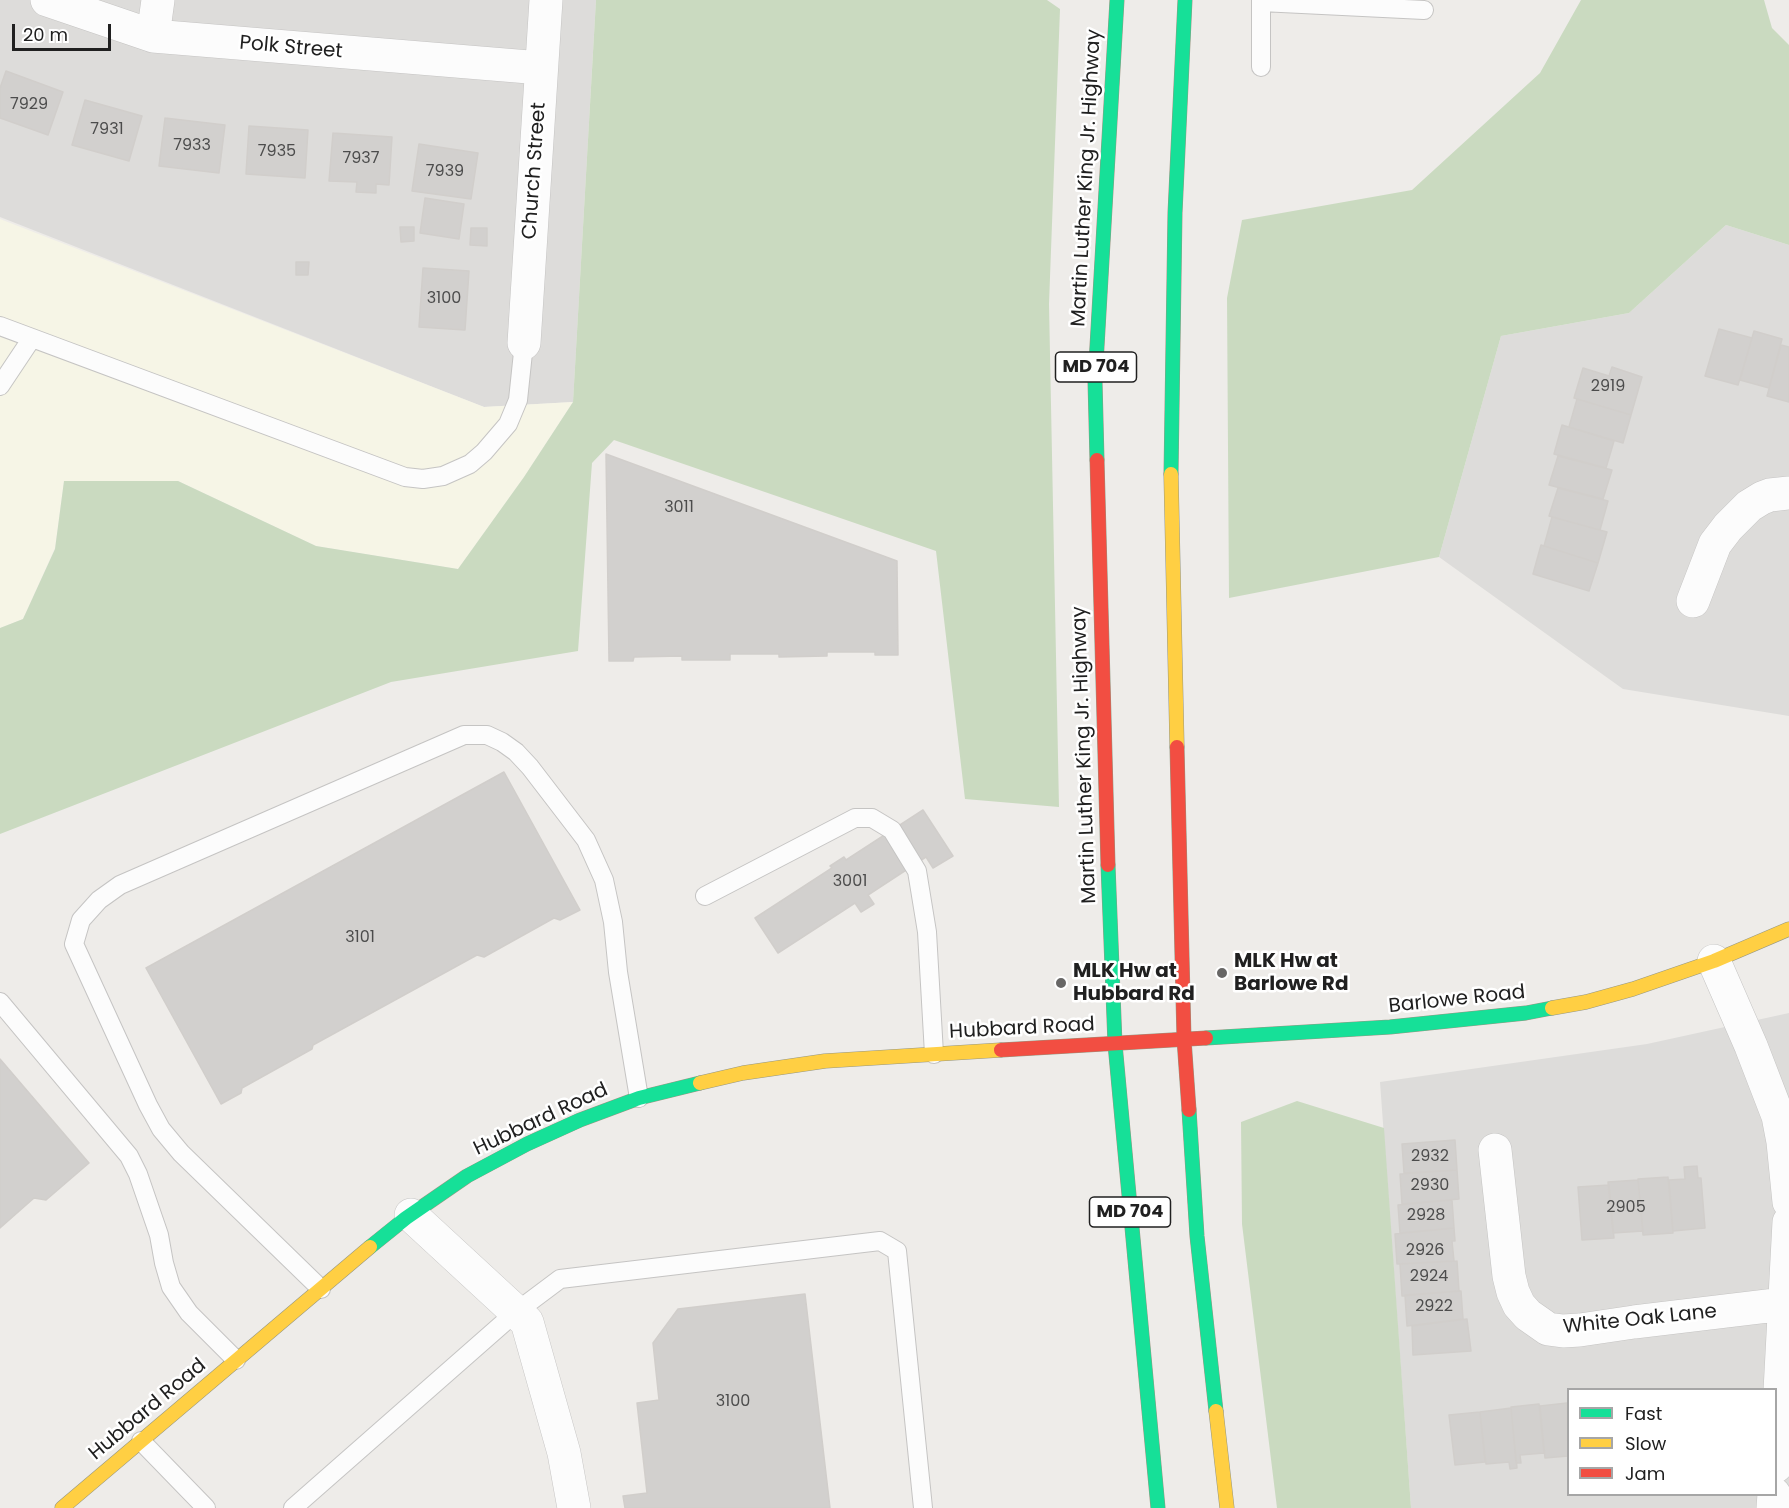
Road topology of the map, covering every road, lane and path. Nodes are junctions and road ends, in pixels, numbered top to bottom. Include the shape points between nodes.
1 (47, 0) edge
2 (158, 0) edge
3 (546, 0) edge
4 (1117, 0) edge
5 (1185, 0) edge
6 (1261, 1) edge
7 (1424, 10) dead end
8 (153, 36) junction
9 (541, 68) junction
10 (1261, 68) dead end
11 (0, 326) edge
12 (32, 338) junction
13 (524, 343) joint
14 (0, 386) edge
15 (1789, 494) edge
16 (1693, 601) dead end
17 (705, 896) dead end
18 (1789, 929) edge
19 (1714, 961) junction
20 (0, 1002) edge
21 (1184, 1040) junction
22 (1115, 1044) junction
23 (934, 1054) junction
24 (639, 1098) junction
25 (1495, 1150) dead end
26 (1789, 1202) edge
27 (411, 1215) junction
28 (1789, 1222) edge
29 (321, 1289) junction
30 (1784, 1304) junction
31 (516, 1312) junction
32 (236, 1360) junction
33 (141, 1441) junction
34 (1777, 1446) edge
35 (62, 1508) edge
36 (206, 1508) edge
37 (293, 1508) edge
38 (574, 1508) edge
39 (923, 1508) edge
40 (1158, 1508) edge
41 (1227, 1508) edge

1 - 8 street, Polk Street
2 - 8 street
3 - 9 street, Church Street
4 - 22 main road, Martin Luther King Jr. Highway / MD 704 via 1095,381 1102,735
5 - 21 main road, MD 704 via 1175,213 1172,462
6 - 7 lane
6 - 10 lane
8 - 9 street, Polk Street
9 - 13 street, Church Street
11 - 12 lane
12 - 13 lane via 405,477 423,478 443,476 470,464 508,424 518,400
12 - 14 lane
15 - 16 street via 1762,498 1728,527 1715,544
17 - 23 lane via 855,818 872,818 892,830 917,872 927,932
18 - 19 main road, Barlowe Road
19 - 21 main road, Barlowe Road via 1633,989 1526,1013 1389,1027
19 - 26 street via 1778,1116
20 - 32 lane via 129,1156 159,1235 171,1287 189,1313
21 - 22 main road, Barlowe Road
21 - 41 main road, MD 704 via 1197,1236
22 - 23 main road, Hubbard Road
22 - 40 main road, Martin Luther King Jr. Highway / MD 704
23 - 24 main road, Hubbard Road via 825,1061 743,1073
24 - 27 main road, Hubbard Road via 527,1144 467,1176
24 - 29 lane via 604,880 586,840 530,767 516,752 487,735 464,735 120,885 81,920 74,944 148,1105 181,1153
25 - 30 street, White Oak Lane via 1513,1292 1528,1315 1548,1329 1580,1330
27 - 29 main road, Hubbard Road
27 - 31 street
28 - 30 street
29 - 32 main road, Hubbard Road
30 - 34 street
31 - 37 lane
31 - 38 street via 528,1322 564,1453
31 - 39 lane via 560,1279 880,1241 897,1251
32 - 33 main road, Hubbard Road
33 - 35 main road, Hubbard Road
33 - 36 lane

